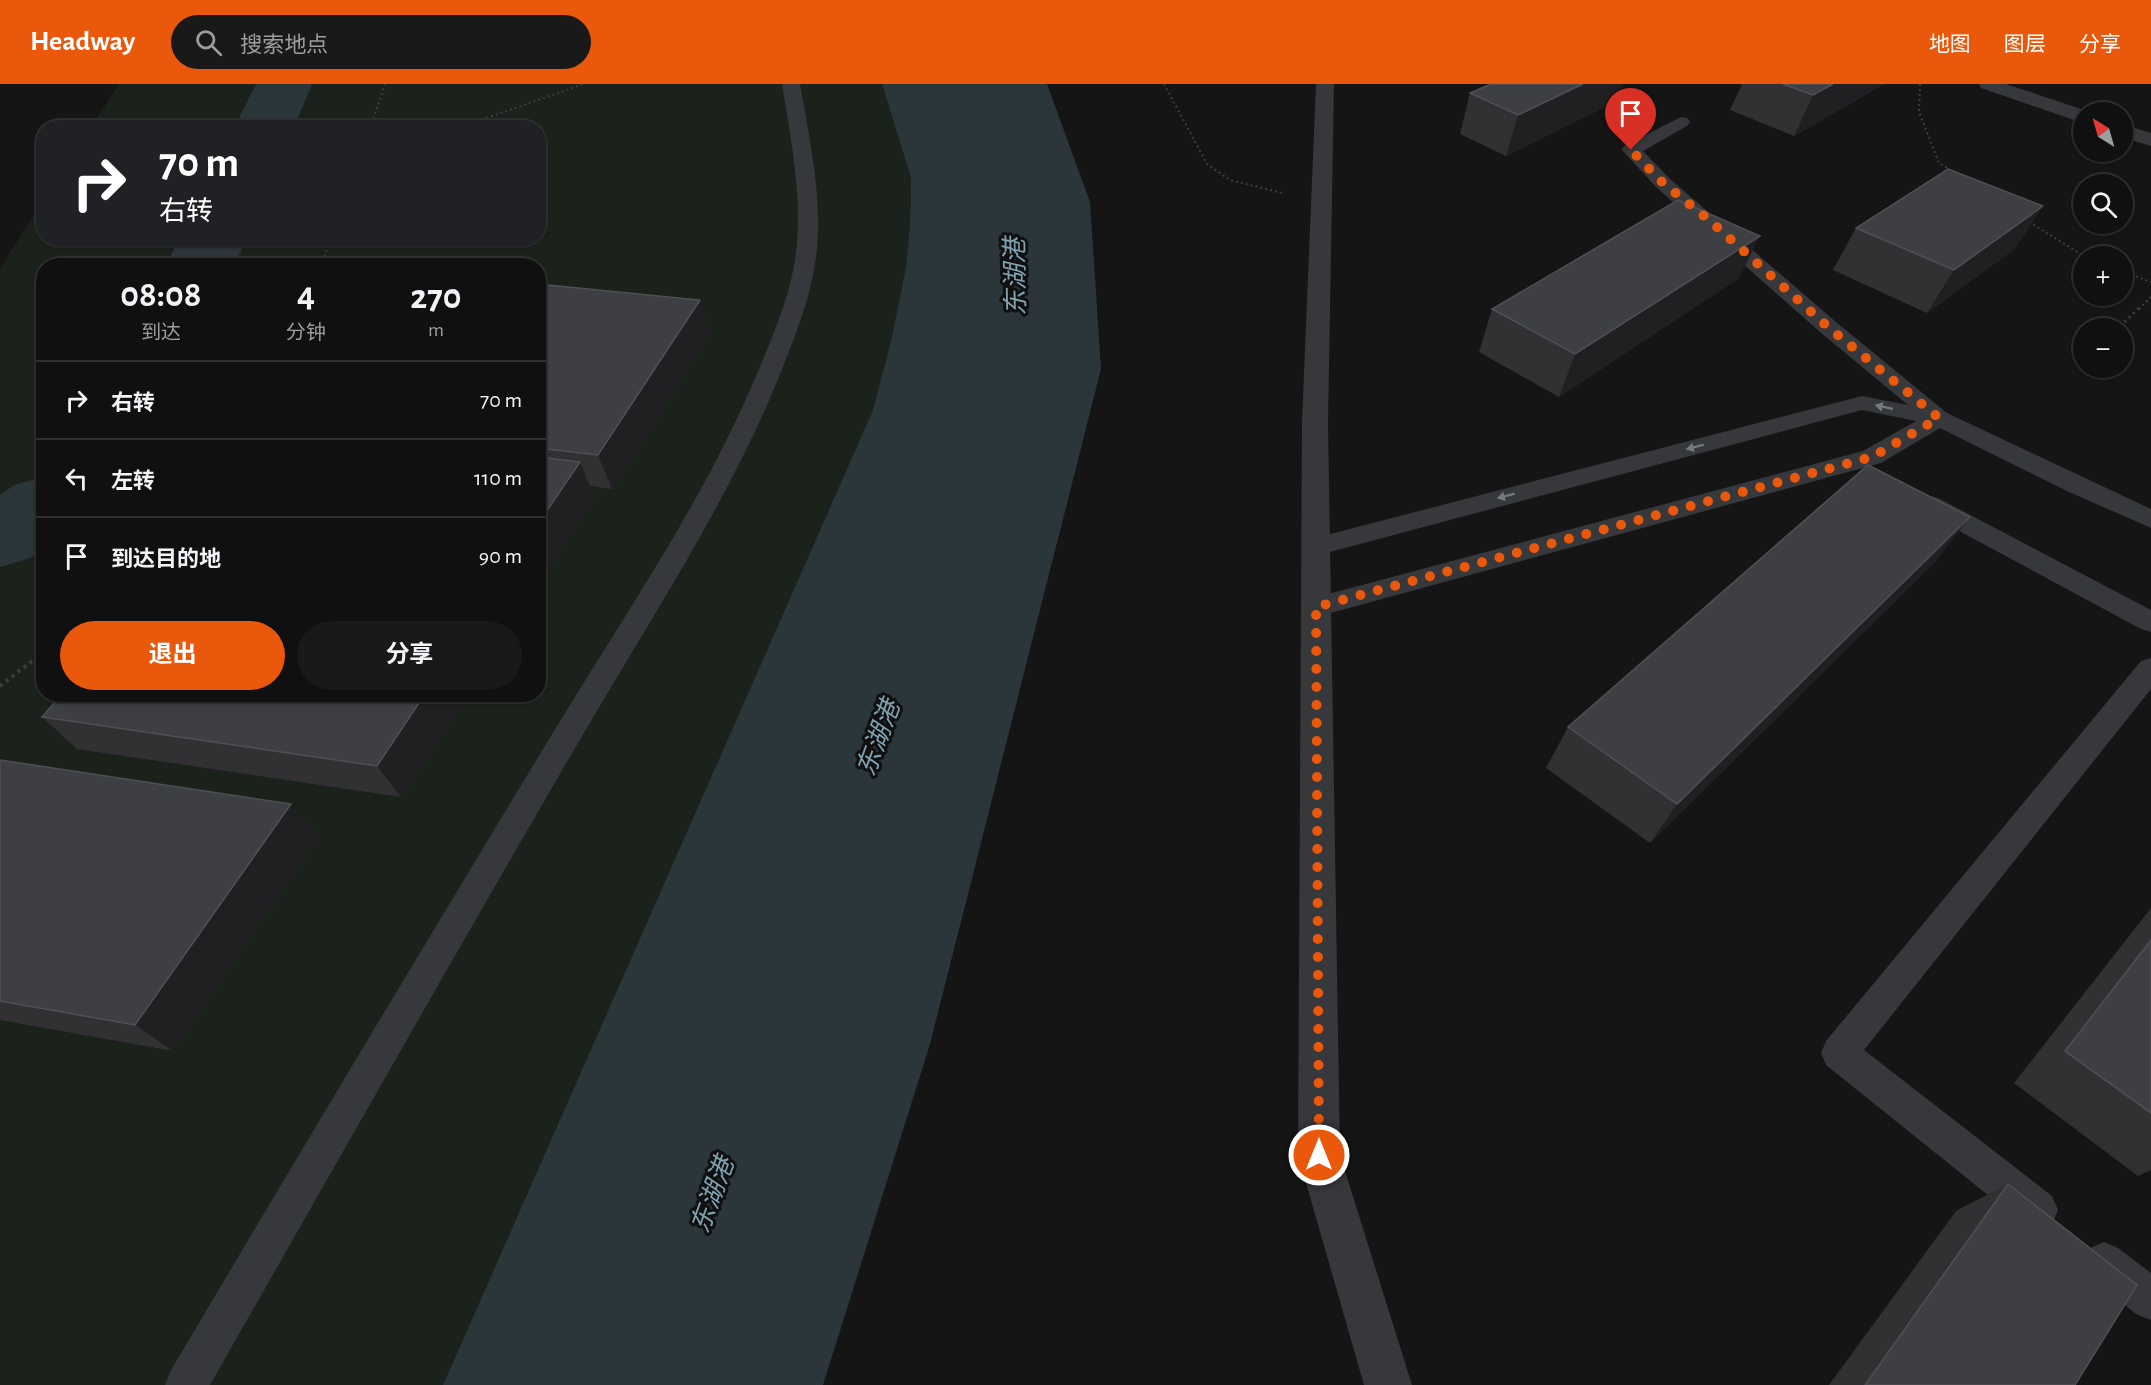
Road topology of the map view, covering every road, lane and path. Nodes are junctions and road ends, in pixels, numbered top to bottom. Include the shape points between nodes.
1 (385, 84) edge
2 (584, 84) edge
3 (791, 84) edge
4 (1164, 84) edge
5 (1324, 84) edge
6 (1920, 84) edge
7 (1988, 84) edge
8 (2073, 113) edge
9 (373, 120) edge
10 (481, 120) edge
11 (1681, 122) dead end
12 (2133, 134) edge
13 (2151, 140) edge
14 (1949, 170) edge
15 (1321, 202) junction
16 (2029, 222) dead end
17 (2073, 249) edge
18 (2133, 275) edge
19 (2151, 282) edge
20 (2151, 297) edge
21 (2129, 318) edge
22 (1939, 418) junction
23 (1851, 463) junction
24 (1882, 479) edge
25 (1913, 496) edge
26 (2151, 519) edge
27 (1315, 547) junction
28 (1316, 607) junction
29 (2151, 622) edge
30 (36, 658) edge
31 (2151, 669) edge
32 (0, 686) edge
33 (2151, 1299) edge
34 (186, 1385) edge
35 (1388, 1385) edge

1 - 9 path
2 - 10 path
3 - 34 lane via 809,198 808,228 803,273 794,306 758,402 712,493
4 - 15 path via 1213,170 1240,183
5 - 15 street
6 - 14 path via 1919,112 1939,163
7 - 8 street
11 - 22 lane via 1631,150 1663,183 1828,327
12 - 13 street
15 - 27 street
16 - 17 path
18 - 19 path
20 - 21 path
22 - 23 lane via 1872,457
22 - 26 lane
22 -> 27 lane via 1862,402
23 - 24 lane
23 - 28 lane
25 - 29 lane
27 - 28 street
28 - 35 street via 1319,1155
30 - 32 path
31 - 33 lane via 1839,1053

